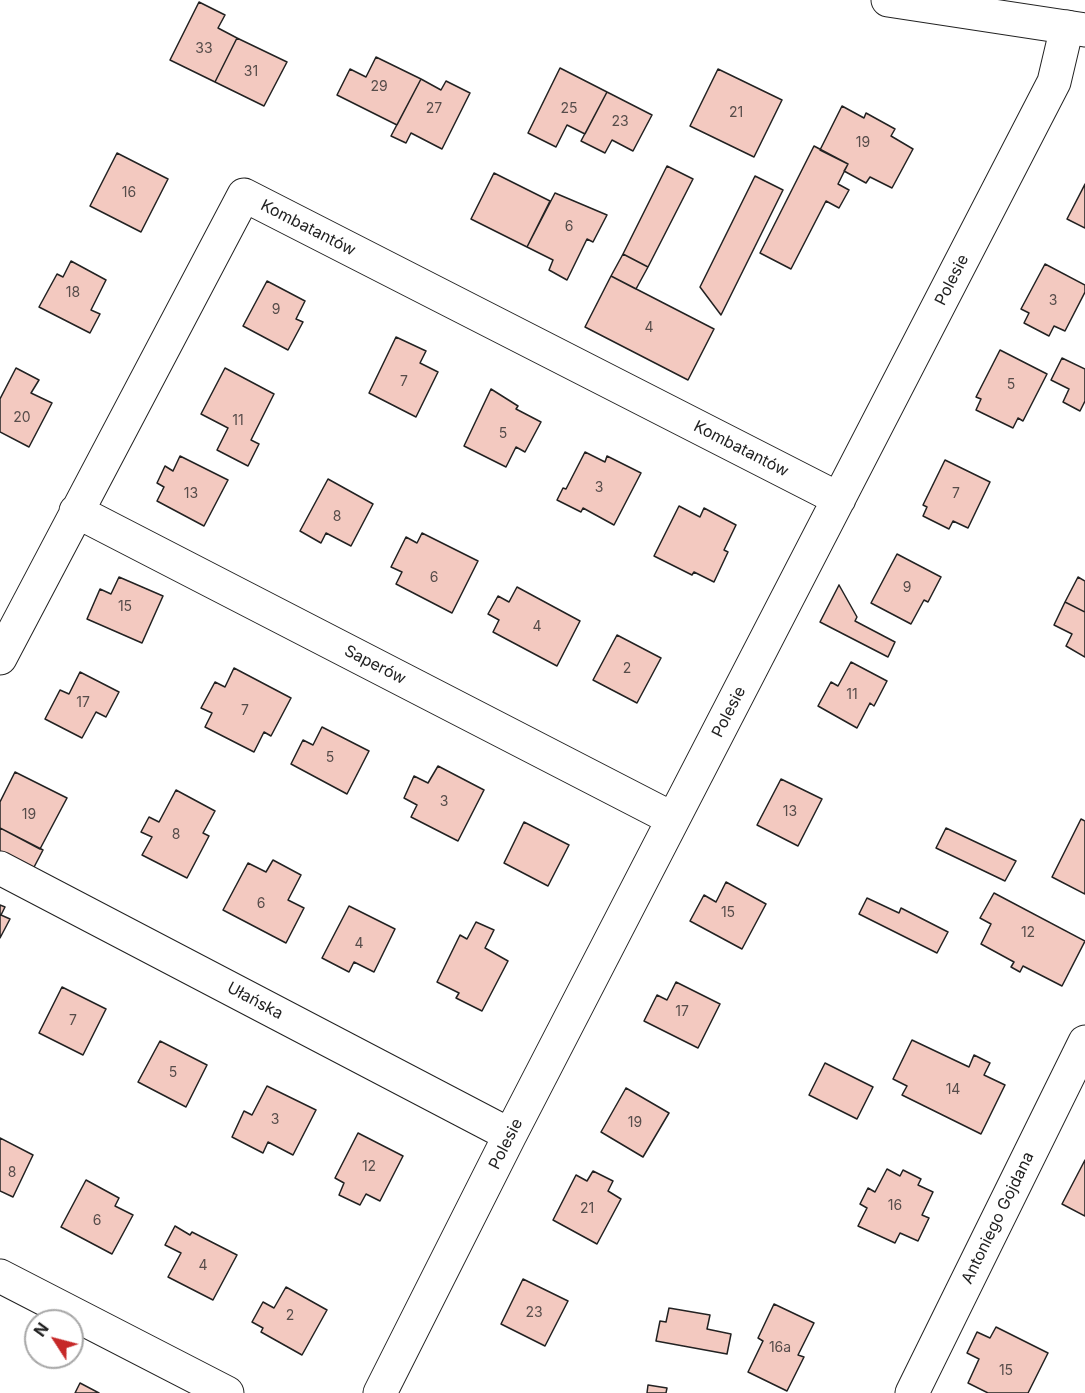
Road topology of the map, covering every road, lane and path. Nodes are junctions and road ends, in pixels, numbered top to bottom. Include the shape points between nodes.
1 (888, 0) edge
2 (1076, 29) edge
3 (839, 500) junction
4 (76, 511) junction
5 (0, 658) edge
6 (674, 819) junction
7 (0, 868) edge
8 (1085, 1042) edge
9 (510, 1135) junction
10 (0, 1276) edge
11 (227, 1393) edge
12 (380, 1393) edge
13 (912, 1393) edge

1 - 2 street
2 - 3 street, Polesie via 1054,82
3 - 4 street, Kombatantów via 244,195
3 - 6 street, Polesie
4 - 5 street, Kombatantów
4 - 6 street, Saperów
6 - 9 street, Polesie
7 - 9 street, Ułańska
8 - 13 street, Antoniego Gojdana
9 - 12 street, Polesie
10 - 11 street

